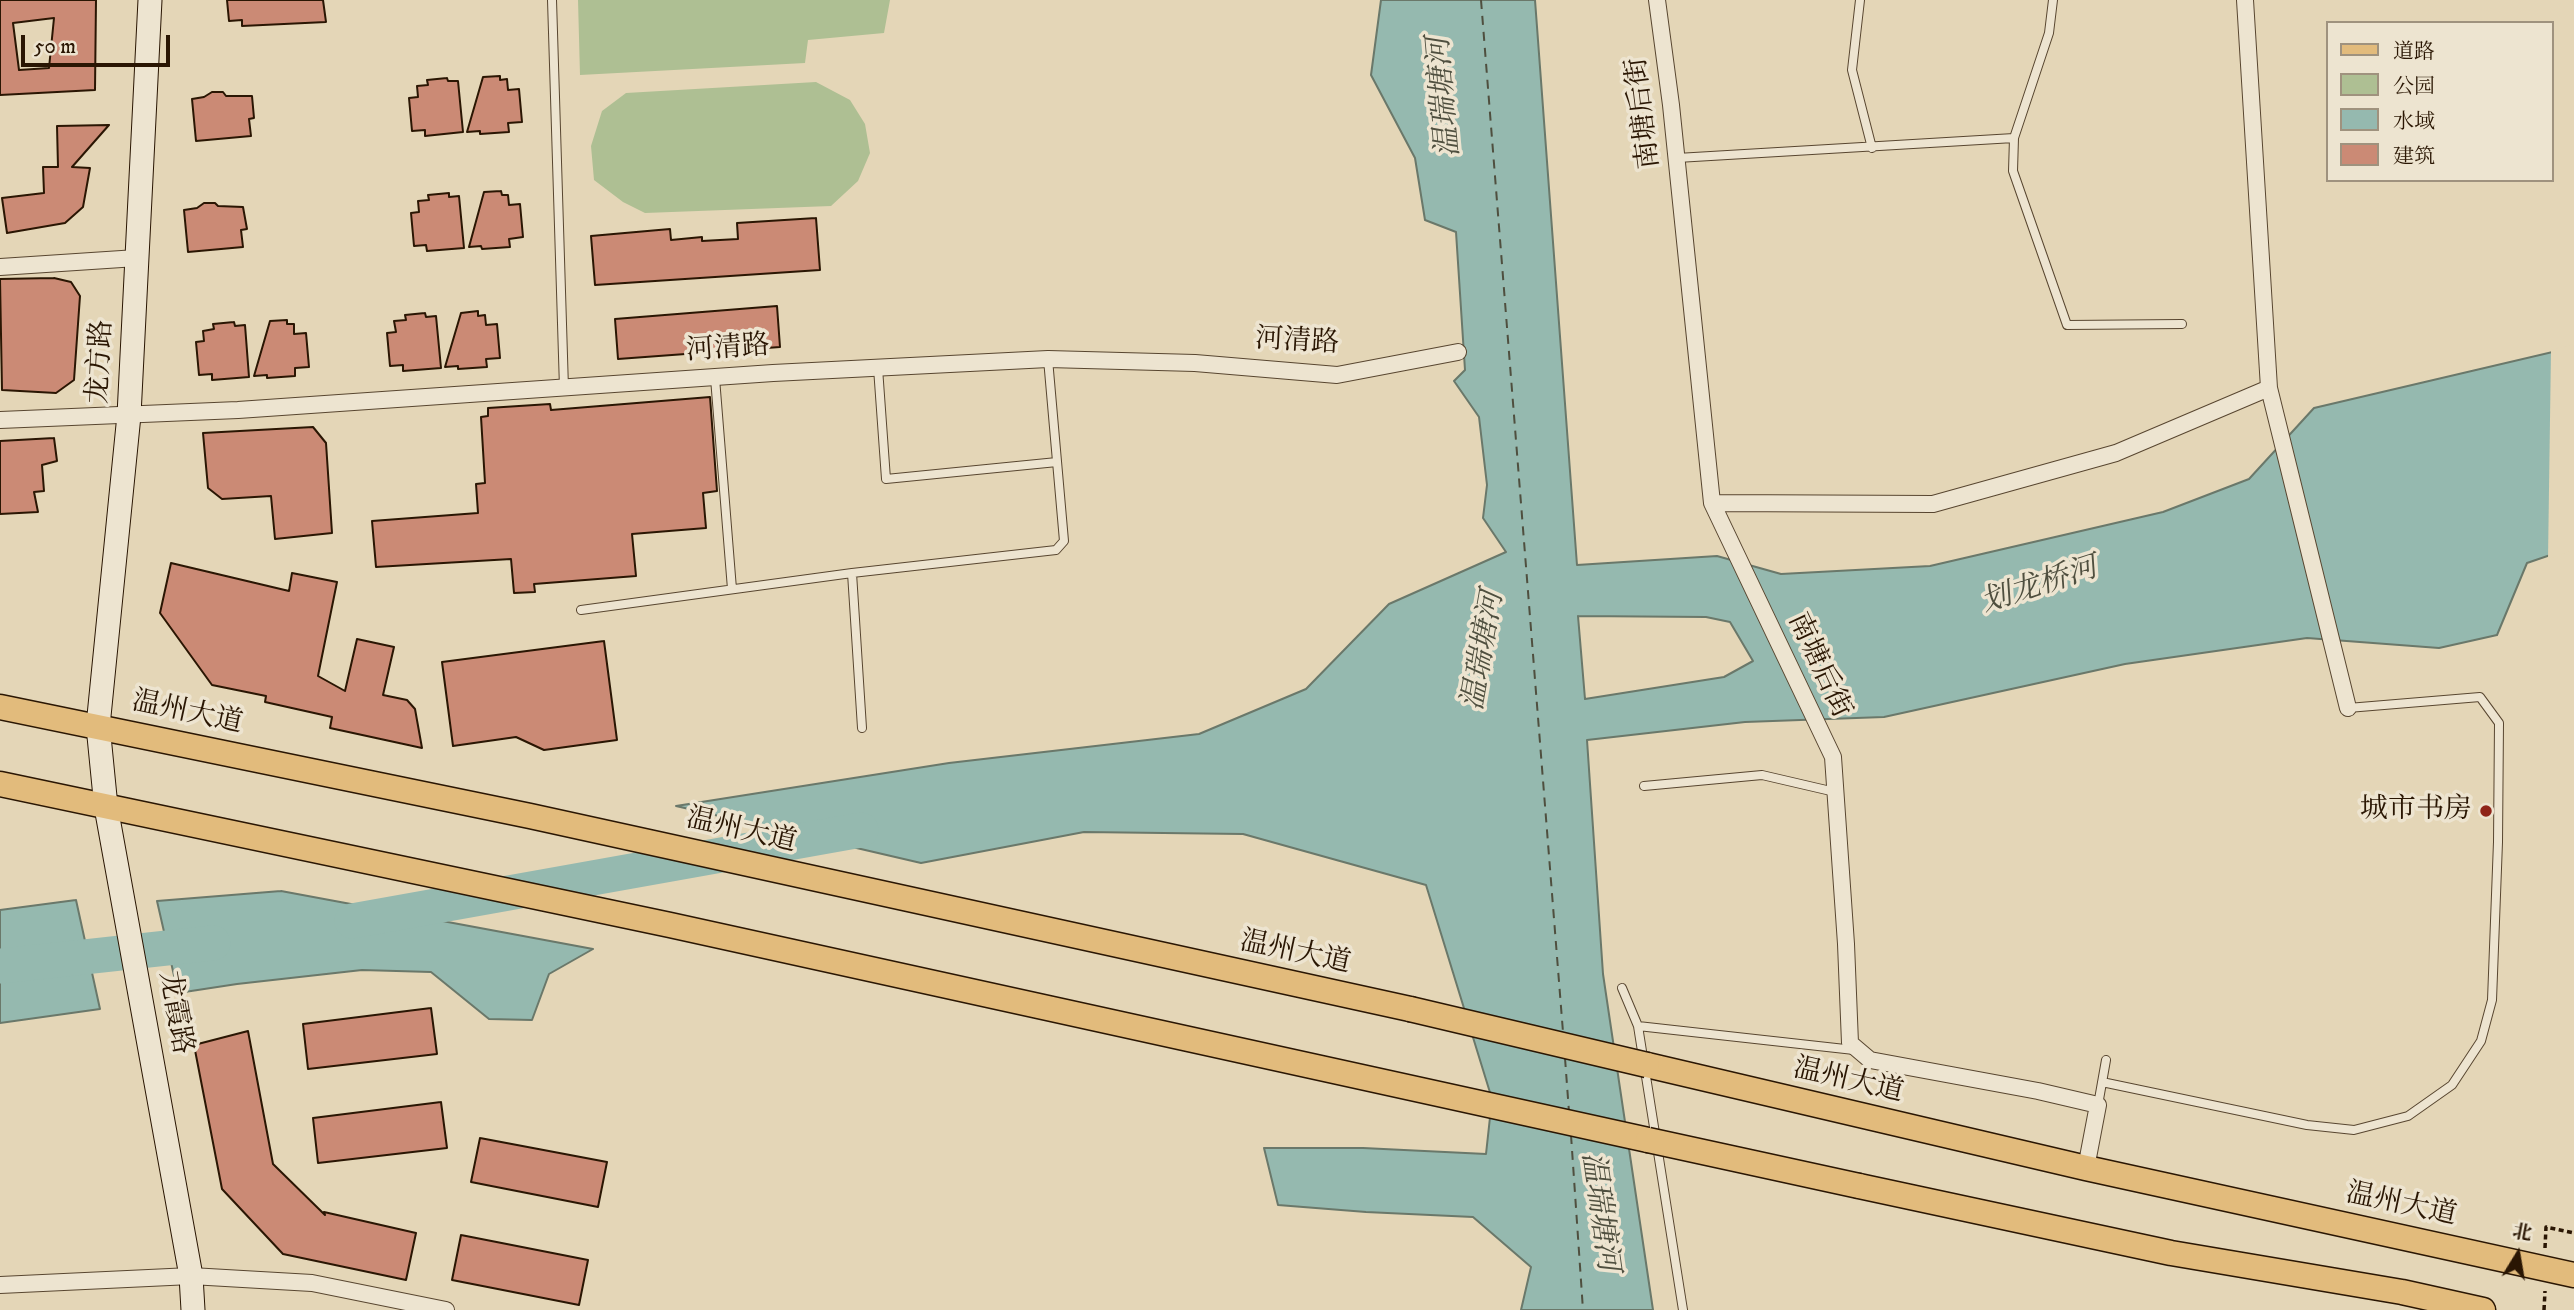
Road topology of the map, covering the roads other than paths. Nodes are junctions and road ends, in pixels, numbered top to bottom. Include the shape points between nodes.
1 (150, 0) edge
2 (552, 0) edge
3 (1657, 0) edge
4 (1860, 0) edge
5 (2053, 0) edge
6 (2245, 0) edge
7 (2014, 138) junction
8 (1872, 148) junction
9 (1677, 158) junction
10 (137, 258) junction
11 (0, 267) edge
12 (2182, 324) dead end
13 (1458, 352) dead end
14 (1048, 359) junction
15 (878, 368) junction
16 (715, 378) junction
17 (564, 388) junction
18 (2269, 388) junction
19 (129, 415) junction
20 (0, 420) edge
21 (1057, 462) junction
22 (1713, 503) junction
23 (852, 573) junction
24 (732, 589) junction
25 (581, 610) dead end
26 (0, 707) edge
27 (2348, 708) joint
28 (98, 726) junction
29 (862, 728) dead end
30 (0, 784) edge
31 (1644, 786) dead end
32 (1835, 792) junction
33 (106, 807) junction
34 (1622, 988) dead end
35 (1638, 1026) junction
36 (1859, 1051) junction
37 (2106, 1059) dead end
38 (2102, 1082) junction
39 (2098, 1105) junction
40 (2086, 1168) junction
41 (2574, 1275) edge
42 (191, 1276) junction
43 (0, 1285) edge
44 (193, 1310) edge
45 (446, 1310) edge
46 (1683, 1310) edge
47 (2483, 1310) edge

1 - 10 main road, 龙方路
2 - 17 lane
3 - 9 street, 南塘后街
4 - 8 lane via 1852,70
5 - 7 lane via 2049,33
6 - 18 street
7 - 8 lane
7 - 12 lane via 2013,171 2067,325
8 - 9 lane
9 - 22 street, 南塘后街
10 - 11 street
10 - 19 main road, 龙方路
13 - 14 street, 河清路 via 1337,375 1195,363
14 - 15 street, 河清路
14 - 21 lane
15 - 16 street, 河清路
15 - 21 lane via 886,479
16 - 17 street, 河清路
16 - 24 lane
17 - 19 street, 河清路
18 - 22 street via 2116,453 1933,504
18 - 27 street
19 - 20 street, 河清路
19 - 28 main road, 龙方路
21 - 23 lane via 1064,541 1056,550
22 - 32 street, 南塘后街 via 1833,757
23 - 24 lane
23 - 29 lane
24 - 25 lane
26 - 28 main road, 温州大道
27 - 38 lane via 2480,697 2499,723 2492,1000 2474,1052 2452,1085 2408,1116 2354,1130 2307,1125
28 - 33 main road, 龙霞路
28 - 40 main road, 温州大道, bridge via 1410,1009
30 - 33 main road
31 - 32 lane via 1762,775
32 - 36 street, 南塘后街 via 1850,1043
33 - 42 main road, 龙霞路
33 - 47 main road, bridge via 670,925 2171,1253
34 - 35 lane
35 - 36 lane
35 - 46 lane
36 - 39 street via 1870,1060
37 - 38 lane
38 - 39 lane
39 - 40 street
40 - 41 main road, 温州大道
42 - 43 street
42 - 44 main road, 龙霞路
42 - 45 street via 312,1283

